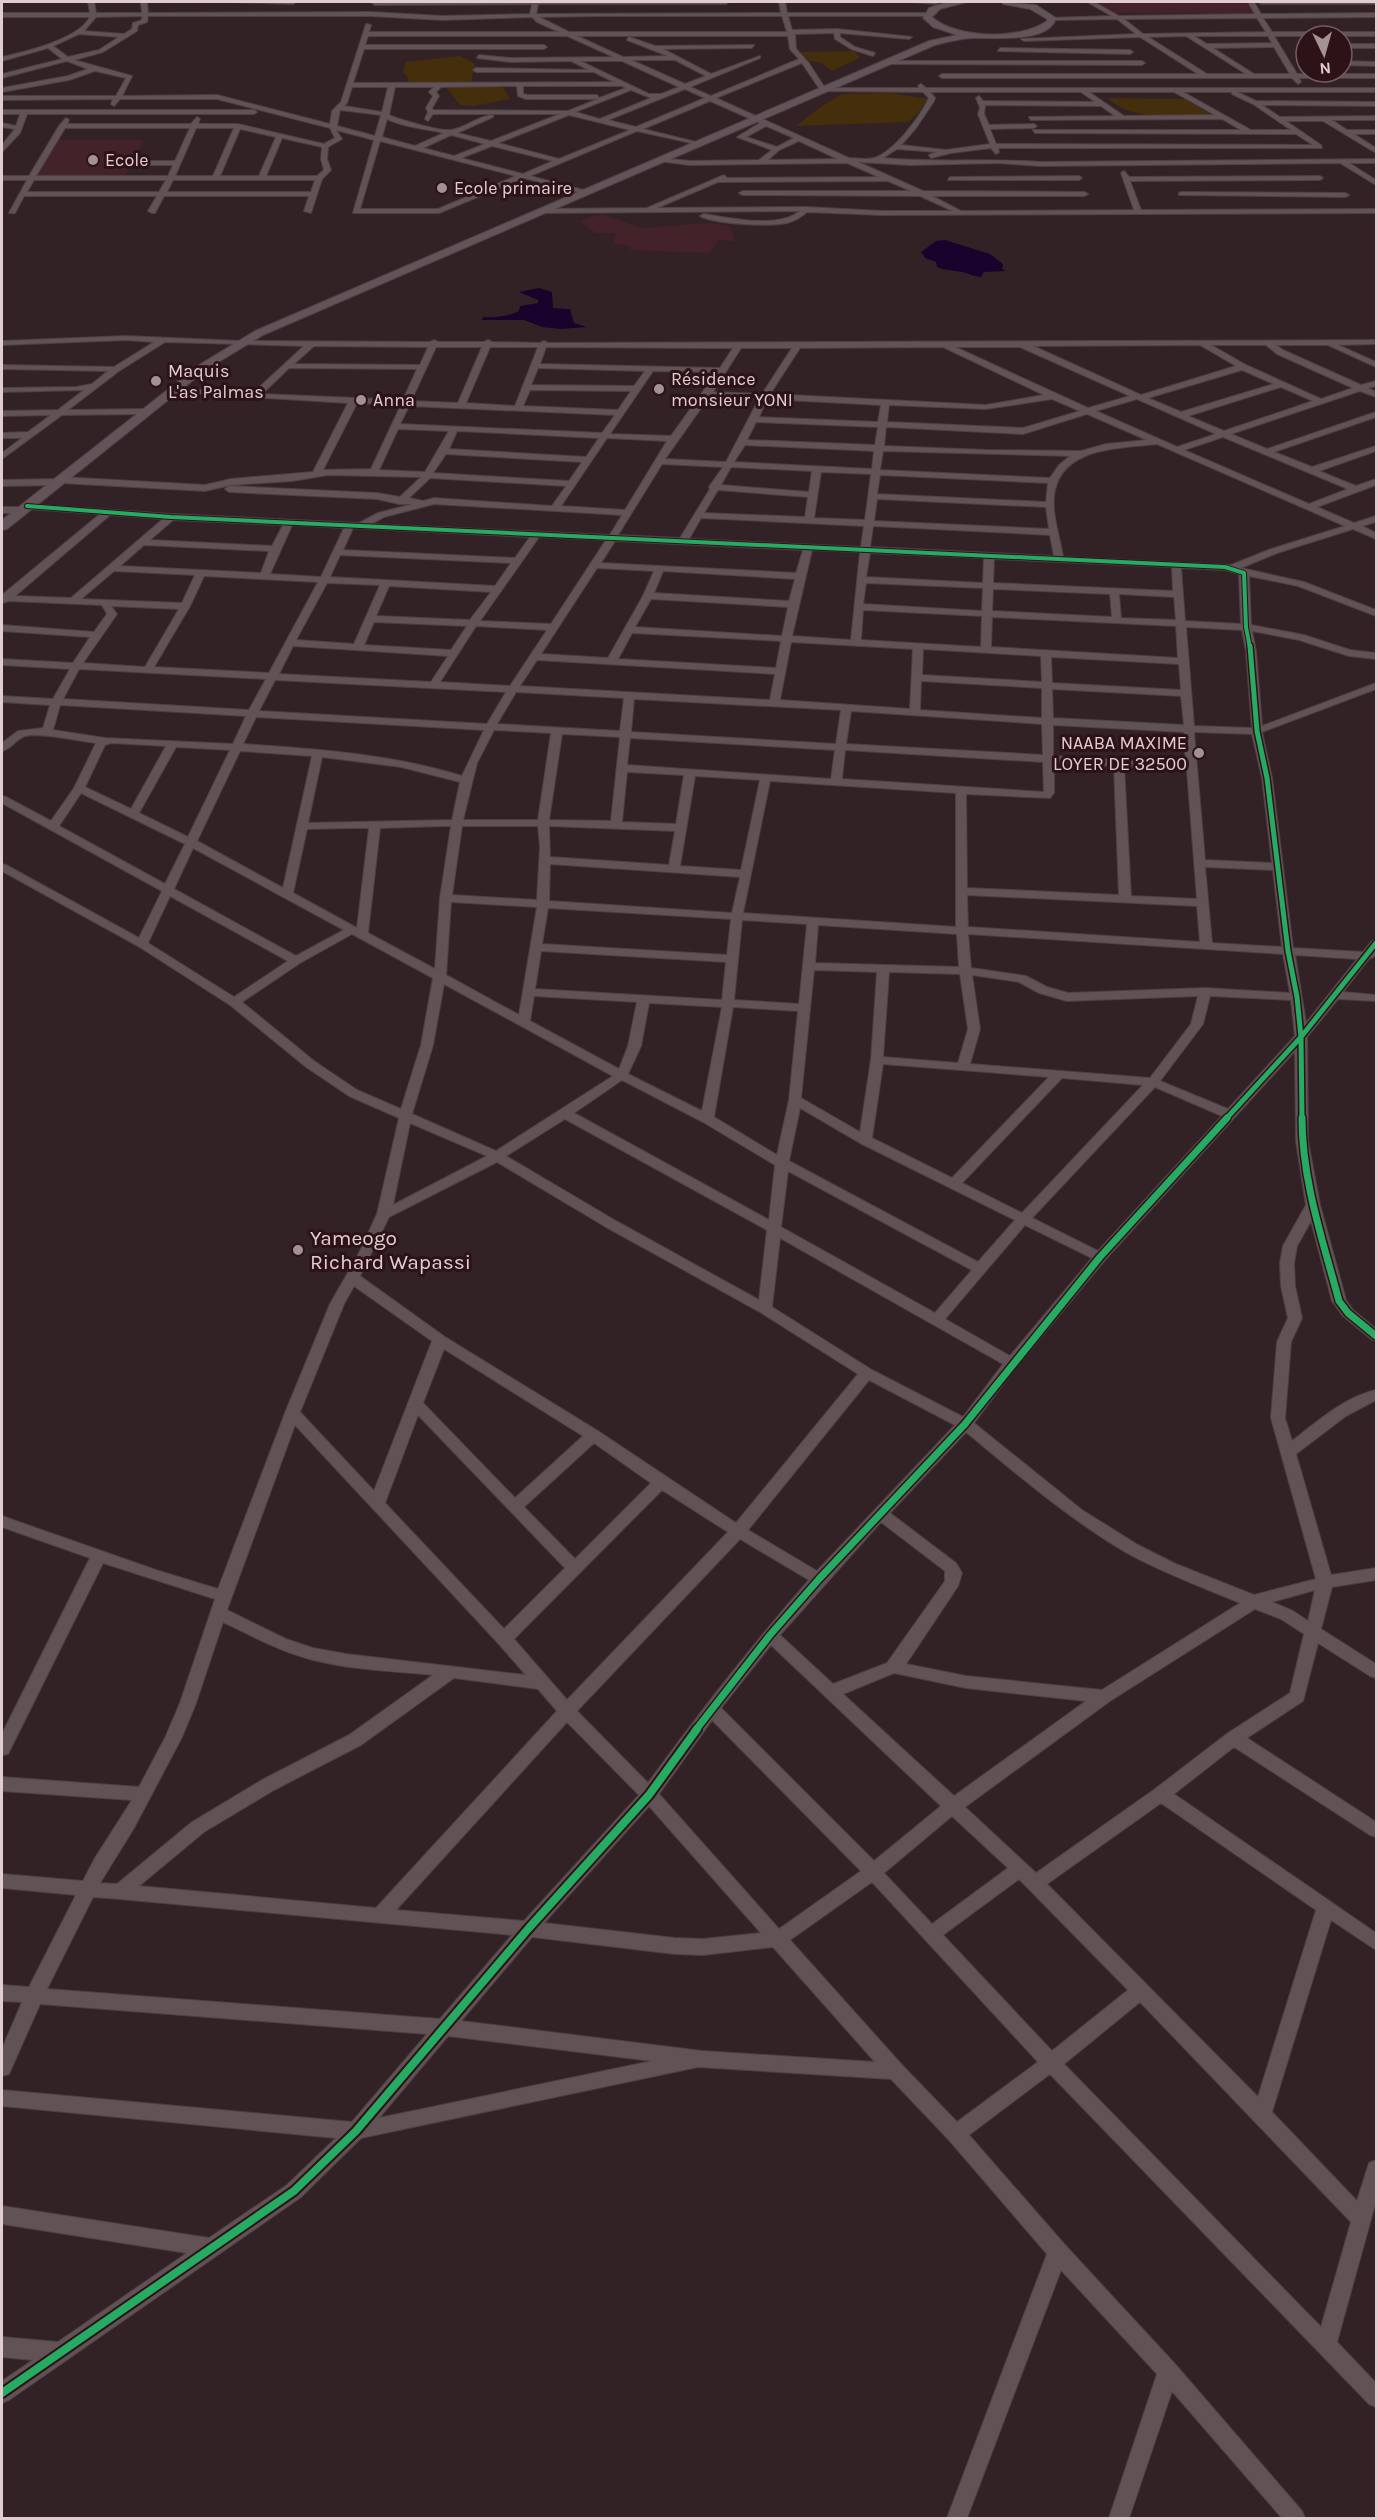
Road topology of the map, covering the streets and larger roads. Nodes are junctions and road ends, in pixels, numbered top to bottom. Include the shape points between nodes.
1 (91, 2) edge
2 (144, 2) edge
3 (235, 2) edge
4 (293, 2) edge
5 (376, 2) edge
6 (410, 2) edge
7 (434, 2) edge
8 (535, 2) edge
9 (569, 2) edge
10 (622, 2) edge
11 (652, 2) edge
12 (726, 2) edge
13 (782, 2) edge
14 (915, 2) edge
15 (963, 2) edge
16 (1006, 2) edge
17 (1090, 2) edge
18 (1251, 2) edge
19 (1261, 2) edge
20 (1286, 2) edge
21 (1369, 2) edge
22 (1377, 2) edge
23 (938, 3) edge
24 (1040, 6) edge
25 (94, 14) junction
26 (144, 14) junction
27 (371, 14) junction
28 (652, 14) junction
29 (784, 14) junction
30 (1377, 14) edge
31 (2, 15) edge
32 (291, 15) junction
33 (891, 15) junction
34 (927, 15) junction
35 (1116, 16) junction
36 (1260, 16) junction
37 (1290, 16) junction
38 (450, 18) junction
39 (536, 18) junction
40 (1052, 18) junction
41 (1377, 21) edge
42 (885, 22) dead end
43 (938, 27) junction
44 (837, 31) junction
45 (78, 32) junction
46 (791, 33) junction
47 (365, 34) junction
48 (446, 34) junction
49 (517, 34) junction
50 (567, 34) junction
51 (619, 34) junction
52 (650, 34) junction
53 (746, 34) junction
54 (1186, 34) junction
55 (1268, 34) junction
56 (1354, 34) edge
57 (1377, 34) edge
58 (1128, 35) junction
59 (1141, 35) junction
60 (1294, 35) edge
61 (124, 36) junction
62 (978, 36) junction
63 (988, 36) junction
64 (909, 37) dead end
65 (1022, 37) junction
66 (1050, 38) junction
67 (932, 44) junction
68 (49, 45) junction
69 (1276, 45) junction
70 (442, 46) junction
71 (481, 46) junction
72 (752, 46) junction
73 (1205, 46) junction
74 (1354, 46) edge
75 (1377, 46) edge
76 (361, 47) junction
77 (544, 47) junction
78 (654, 48) junction
79 (1002, 49) junction
80 (1082, 51) junction
81 (1130, 51) junction
82 (30, 53) junction
83 (56, 53) junction
84 (873, 54) dead end
85 (479, 57) junction
86 (758, 57) junction
87 (569, 58) junction
88 (620, 58) junction
89 (655, 58) junction
90 (2, 59) edge
91 (803, 60) junction
92 (68, 61) junction
93 (629, 62) junction
94 (885, 63) junction
95 (975, 63) junction
96 (1070, 63) junction
97 (1142, 63) junction
98 (1354, 63) edge
99 (677, 64) junction
100 (1377, 64) edge
101 (97, 68) junction
102 (476, 70) junction
103 (595, 72) junction
104 (18, 73) junction
105 (710, 75) junction
106 (767, 75) junction
107 (1294, 75) edge
108 (1354, 75) edge
109 (2, 76) edge
110 (662, 76) junction
111 (942, 76) junction
112 (1207, 76) junction
113 (1253, 76) junction
114 (1377, 76) edge
115 (1074, 77) junction
116 (1165, 77) junction
117 (1294, 77) edge
118 (37, 84) junction
119 (472, 84) junction
120 (520, 84) junction
121 (625, 84) junction
122 (1300, 84) edge
123 (348, 85) junction
124 (392, 85) junction
125 (439, 85) junction
126 (633, 87) junction
127 (685, 87) junction
128 (68, 88) junction
129 (920, 88) junction
130 (2, 90) edge
131 (823, 90) junction
132 (975, 90) junction
133 (1081, 90) junction
134 (1226, 90) junction
135 (1304, 90) junction
136 (1377, 90) edge
137 (1176, 91) junction
138 (618, 92) junction
139 (648, 96) junction
140 (664, 96) junction
141 (117, 97) junction
142 (605, 97) junction
143 (2, 98) edge
144 (711, 98) junction
145 (981, 103) junction
146 (1255, 103) junction
147 (1026, 104) junction
148 (1102, 104) junction
149 (1377, 104) edge
150 (341, 108) junction
151 (111, 111) junction
152 (2, 112) edge
153 (24, 112) junction
154 (70, 112) junction
155 (201, 112) junction
156 (269, 112) junction
157 (501, 112) junction
158 (565, 112) junction
159 (430, 114) junction
160 (386, 115) junction
161 (1123, 117) junction
162 (1224, 117) junction
163 (1030, 118) junction
164 (1324, 118) junction
165 (1377, 118) edge
166 (1277, 119) junction
167 (600, 121) junction
168 (762, 121) junction
169 (398, 122) junction
170 (2, 125) edge
171 (63, 126) junction
172 (194, 126) junction
173 (237, 126) junction
174 (420, 126) junction
175 (381, 127) junction
176 (987, 127) junction
177 (18, 128) junction
178 (334, 128) junction
179 (1034, 129) junction
180 (636, 131) junction
181 (1248, 131) junction
182 (1141, 132) junction
183 (1295, 132) junction
184 (1347, 132) junction
185 (1377, 132) edge
186 (452, 134) junction
187 (279, 137) junction
188 (377, 137) junction
189 (800, 138) junction
190 (490, 144) junction
191 (698, 144) junction
192 (325, 146) junction
193 (993, 146) junction
194 (1039, 146) junction
195 (1160, 146) junction
196 (1368, 146) junction
197 (1377, 146) edge
198 (898, 147) dead end
199 (1320, 147) junction
200 (417, 148) junction
201 (777, 149) junction
202 (2, 150) edge
203 (951, 151) junction
204 (1377, 151) edge
205 (455, 158) junction
206 (660, 160) junction
207 (560, 161) junction
208 (872, 161) junction
209 (914, 161) junction
210 (999, 161) junction
211 (1377, 161) edge
212 (762, 162) junction
213 (854, 162) junction
214 (1076, 162) junction
215 (1121, 162) junction
216 (1183, 162) junction
217 (1306, 162) junction
218 (1342, 162) junction
219 (133, 163) dead end
220 (177, 163) junction
221 (930, 170) dead end
222 (940, 174) dead end
223 (523, 176) junction
224 (2, 178) edge
225 (171, 178) junction
226 (216, 178) junction
227 (262, 178) junction
228 (319, 178) junction
229 (1079, 178) junction
230 (1320, 178) junction
231 (31, 179) junction
232 (774, 179) junction
233 (892, 179) junction
234 (950, 179) junction
235 (1126, 179) junction
236 (1174, 179) junction
237 (717, 180) junction
238 (1377, 183) edge
239 (585, 192) junction
240 (743, 193) junction
241 (23, 194) junction
242 (162, 194) junction
243 (313, 194) junction
244 (925, 194) junction
245 (985, 194) junction
246 (1084, 194) junction
247 (1181, 194) junction
248 (1222, 194) junction
249 (850, 195) junction
250 (1345, 195) junction
251 (995, 197) junction
252 (734, 198) dead end
253 (724, 202) dead end
254 (806, 209) junction
255 (953, 210) junction
256 (12, 211) dead end
257 (152, 211) dead end
258 (308, 211) dead end
259 (645, 211) junction
260 (705, 211) junction
261 (1089, 211) junction
262 (1138, 211) junction
263 (1188, 211) junction
264 (1236, 211) junction
265 (1373, 211) edge
266 (540, 212) junction
267 (837, 212) junction
268 (1029, 213) junction
269 (164, 339) junction
270 (434, 342) junction
271 (488, 342) junction
272 (1323, 342) junction
273 (1377, 342) edge
274 (2, 343) edge
275 (241, 343) junction
276 (312, 343) junction
277 (544, 343) junction
278 (1019, 343) junction
279 (1200, 343) junction
280 (1268, 343) junction
281 (943, 344) junction
282 (798, 345) junction
283 (738, 346) junction
284 (1377, 365) edge
285 (287, 366) junction
286 (536, 366) junction
287 (2, 367) edge
288 (423, 367) junction
289 (1243, 367) junction
290 (651, 368) junction
291 (116, 369) junction
292 (723, 370) junction
293 (1377, 383) edge
294 (1281, 384) junction
295 (527, 387) junction
296 (1361, 388) junction
297 (638, 389) junction
298 (2, 390) edge
299 (174, 390) junction
300 (80, 392) junction
301 (707, 394) junction
302 (1377, 395) edge
303 (255, 396) junction
304 (1053, 396) junction
305 (764, 397) junction
306 (1140, 397) junction
307 (354, 400) junction
308 (1320, 401) junction
309 (407, 403) junction
310 (885, 403) junction
311 (461, 406) junction
312 (518, 408) junction
313 (61, 411) junction
314 (144, 412) junction
315 (1088, 412) junction
316 (2, 413) edge
317 (621, 413) junction
318 (1377, 414) edge
319 (1181, 416) junction
320 (752, 419) junction
321 (883, 424) junction
322 (395, 426) junction
323 (455, 428) junction
324 (1222, 433) junction
325 (2, 435) edge
326 (30, 435) junction
327 (606, 435) junction
328 (673, 439) junction
329 (742, 442) junction
330 (1160, 442) junction
331 (1377, 448) edge
332 (879, 449) junction
333 (1178, 449) junction
334 (443, 451) junction
335 (1266, 452) junction
336 (1083, 454) junction
337 (2, 457) edge
338 (589, 460) junction
339 (659, 461) junction
340 (728, 465) junction
341 (817, 470) junction
342 (1310, 471) junction
343 (374, 472) junction
344 (876, 472) junction
345 (317, 473) junction
346 (429, 474) junction
347 (59, 481) junction
348 (1053, 481) junction
349 (1377, 482) edge
350 (2, 483) edge
351 (571, 484) junction
352 (205, 488) junction
353 (713, 488) junction
354 (1356, 489) junction
355 (811, 495) junction
356 (872, 496) junction
357 (403, 499) junction
358 (424, 503) junction
359 (1050, 505) junction
360 (1311, 506) junction
361 (556, 507) junction
362 (24, 508) junction
363 (2, 510) edge
364 (108, 513) junction
365 (627, 513) junction
366 (381, 515) junction
367 (697, 515) junction
368 (171, 517) junction
369 (1377, 519) edge
370 (809, 520) junction
371 (289, 522) junction
372 (868, 523) junction
373 (350, 524) junction
374 (363, 524) junction
375 (2, 526) edge
376 (1356, 526) junction
377 (1054, 532) junction
378 (537, 534) junction
379 (1377, 536) edge
380 (613, 537) junction
381 (682, 541) junction
382 (141, 542) junction
383 (808, 547) junction
384 (274, 549) junction
385 (866, 550) junction
386 (336, 552) junction
387 (989, 557) junction
388 (1059, 560) junction
389 (517, 561) junction
390 (595, 565) junction
391 (1176, 566) junction
392 (112, 568) junction
393 (1232, 568) junction
394 (659, 569) junction
395 (201, 573) junction
396 (1244, 573) junction
397 (265, 576) junction
398 (800, 576) junction
399 (324, 580) junction
400 (862, 580) junction
401 (385, 584) junction
402 (988, 586) junction
403 (497, 589) junction
404 (1114, 591) junction
405 (1177, 594) junction
406 (648, 596) junction
407 (3, 599) edge
408 (74, 600) junction
409 (105, 603) junction
410 (793, 604) junction
411 (185, 606) junction
412 (858, 607) junction
413 (1377, 613) edge
414 (988, 615) junction
415 (370, 619) junction
416 (1117, 621) junction
417 (474, 622) junction
418 (1180, 624) junction
419 (554, 627) junction
420 (1246, 627) junction
421 (2, 628) edge
422 (628, 630) junction
423 (96, 636) junction
424 (787, 640) junction
425 (291, 643) junction
426 (856, 643) junction
427 (358, 647) junction
428 (918, 647) junction
429 (986, 650) junction
430 (454, 653) junction
431 (1046, 653) junction
432 (1377, 656) edge
433 (535, 657) junction
434 (1182, 661) junction
435 (2, 662) edge
436 (612, 662) junction
437 (78, 667) junction
438 (147, 671) junction
439 (780, 671) junction
440 (273, 677) junction
441 (916, 678) junction
442 (433, 686) junction
443 (1046, 686) junction
444 (1377, 686) edge
445 (514, 691) junction
446 (1185, 693) junction
447 (629, 696) junction
448 (2, 699) edge
449 (56, 701) junction
450 (774, 703) junction
451 (846, 708) junction
452 (253, 712) junction
453 (915, 713) junction
454 (1047, 722) junction
455 (491, 726) junction
456 (1190, 729) junction
457 (48, 731) junction
458 (557, 731) junction
459 (1257, 732) junction
460 (624, 734) junction
461 (104, 741) junction
462 (173, 743) junction
463 (237, 746) junction
464 (839, 746) junction
465 (2, 748) edge
466 (318, 753) junction
467 (1048, 759) junction
468 (1119, 763) junction
469 (1192, 767) junction
470 (621, 768) junction
471 (690, 772) junction
472 (766, 777) junction
473 (466, 780) junction
474 (836, 781) junction
475 (79, 788) junction
476 (961, 789) junction
477 (2, 799) edge
478 (134, 813) junction
479 (457, 821) junction
480 (543, 823) junction
481 (375, 824) junction
482 (616, 824) junction
483 (53, 826) junction
484 (301, 826) junction
485 (682, 828) junction
486 (192, 843) junction
487 (544, 860) junction
488 (1200, 863) junction
489 (2, 867) edge
490 (1277, 867) junction
491 (674, 869) junction
492 (746, 874) junction
493 (170, 891) junction
494 (962, 891) junction
495 (287, 895) junction
496 (446, 898) junction
497 (1125, 899) junction
498 (1203, 903) junction
499 (543, 904) junction
500 (737, 916) junction
501 (813, 921) junction
502 (962, 930) junction
503 (357, 933) junction
504 (142, 944) junction
505 (1206, 945) junction
506 (536, 947) junction
507 (1288, 951) junction
508 (1373, 952) edge
509 (733, 959) junction
510 (296, 961) junction
511 (809, 966) junction
512 (883, 970) junction
513 (965, 971) junction
514 (440, 975) junction
515 (528, 992) junction
516 (1205, 992) junction
517 (1334, 995) junction
518 (1297, 997) junction
519 (644, 998) junction
520 (1377, 998) edge
521 (234, 1002) junction
522 (728, 1004) junction
523 (805, 1008) junction
524 (524, 1023) junction
525 (1302, 1037) junction
526 (877, 1060) junction
527 (963, 1065) junction
528 (1059, 1074) junction
529 (621, 1075) junction
530 (1153, 1082) junction
531 (795, 1100) junction
532 (565, 1114) junction
533 (1231, 1115) junction
534 (405, 1117) junction
535 (708, 1119) junction
536 (866, 1140) junction
537 (497, 1156) junction
538 (782, 1163) junction
539 (953, 1184) junction
540 (1313, 1205) junction
541 (384, 1214) junction
542 (1023, 1219) junction
543 (775, 1229) junction
544 (1100, 1257) junction
545 (980, 1269) junction
546 (351, 1277) junction
547 (765, 1309) junction
548 (936, 1321) junction
549 (1377, 1336) edge
550 (440, 1340) junction
551 (1012, 1363) junction
552 (867, 1373) junction
553 (1377, 1395) edge
554 (416, 1404) junction
555 (292, 1413) junction
556 (965, 1424) junction
557 (593, 1435) junction
558 (1288, 1452) junction
559 (662, 1482) junction
560 (377, 1504) junction
561 (515, 1508) junction
562 (881, 1514) junction
563 (2, 1521) edge
564 (738, 1531) junction
565 (99, 1555) junction
566 (575, 1569) junction
567 (1377, 1574) edge
568 (819, 1579) junction
569 (1325, 1582) junction
570 (223, 1596) junction
571 (1255, 1601) junction
572 (218, 1613) junction
573 (1313, 1631) junction
574 (770, 1635) junction
575 (504, 1640) junction
576 (893, 1667) junction
577 (451, 1671) junction
578 (1377, 1671) edge
579 (542, 1683) junction
580 (831, 1692) junction
581 (1104, 1697) junction
582 (711, 1709) junction
583 (567, 1711) junction
584 (1234, 1738) junction
585 (2, 1749) edge
586 (2, 1784) edge
587 (144, 1794) junction
588 (1161, 1794) junction
589 (649, 1795) junction
590 (953, 1806) junction
591 (1377, 1830) edge
592 (1019, 1870) junction
593 (873, 1872) junction
594 (2, 1881) edge
595 (1035, 1883) junction
596 (87, 1889) junction
597 (120, 1892) junction
598 (1326, 1908) junction
599 (380, 1915) junction
600 (528, 1929) junction
601 (930, 1935) junction
602 (778, 1939) junction
603 (1377, 1942) edge
604 (1140, 1991) junction
605 (2, 1993) edge
606 (34, 1996) junction
607 (442, 2027) junction
608 (702, 2059) junction
609 (1052, 2063) junction
610 (2, 2068) edge
611 (895, 2071) junction
612 (2, 2098) edge
613 (1262, 2114) junction
614 (356, 2131) junction
615 (956, 2134) junction
616 (1377, 2169) edge
617 (2, 2215) edge
618 (1361, 2219) junction
619 (211, 2248) junction
620 (1058, 2252) junction
621 (1326, 2344) junction
622 (2, 2347) edge
623 (59, 2352) junction
624 (1168, 2371) junction
625 (2, 2393) edge
626 (1377, 2397) edge
627 (1278, 2511) edge
628 (957, 2518) edge
629 (1119, 2518) edge
630 (1295, 2518) edge

1 - 25 street
2 - 26 street
3 - 4 street
4 - 32 street
5 - 6 street
5 - 27 street
6 - 7 street
7 - 8 street
8 - 9 street
8 - 39 street
9 - 10 street
10 - 11 street
11 - 12 street
11 - 28 street
13 - 29 street
14 - 23 street
15 - 23 street
16 - 24 street
17 - 35 street
18 - 36 street
19 - 20 street
20 - 21 street
21 - 22 street
21 - 30 street
23 - 34 street
24 - 40 street
25 - 26 street
25 - 31 street
25 - 45 street
26 - 32 street via 187,11
26 - 61 street via 145,21 135,24 135,30
27 - 32 street
27 - 38 street
27 - 47 street
28 - 29 street
28 - 39 street
28 - 52 street
29 - 33 street
29 - 46 street
30 - 37 street
33 - 34 street
33 - 42 street
34 - 43 street
35 - 36 street
35 - 40 street
35 - 59 street
36 - 37 street
36 - 55 street
37 - 41 street
38 - 39 street
38 - 48 street
39 - 50 street
40 - 65 street via 1048,26
43 - 62 street
43 - 67 street via 942,34
44 - 46 street
44 - 64 street
44 - 84 street via 837,38 845,44
45 - 61 street
45 - 68 street
46 - 53 street
46 - 91 street via 793,49
47 - 48 street
47 - 76 street
48 - 49 street
48 - 70 street
49 - 50 street
49 - 77 street
50 - 51 street
50 - 88 street
51 - 52 street
51 - 78 street
52 - 53 street
53 - 72 street
54 - 55 street
54 - 59 street
54 - 73 street
55 - 60 street
55 - 69 street
56 - 57 street
58 - 59 street
58 - 66 street
58 - 81 street
59 - 112 street
61 - 92 street via 101,51
62 - 63 street
62 - 67 street
63 - 65 street
63 - 79 street
65 - 66 street
65 - 79 street
66 - 80 street
67 - 94 street
68 - 82 street
68 - 83 street
69 - 73 street
69 - 107 street
70 - 71 street
70 - 76 street
71 - 77 street
71 - 85 street
72 - 78 street
72 - 86 street
73 - 113 street
74 - 75 street
76 - 123 street
77 - 87 street
78 - 99 street
79 - 80 street
79 - 95 street
80 - 81 street
81 - 97 street
82 - 83 street
82 - 90 street
83 - 92 street
85 - 87 street
85 - 102 street
86 - 105 street
86 - 106 street
87 - 88 street
87 - 103 street
88 - 89 street
88 - 93 street
89 - 93 street
89 - 99 street
91 - 106 street
91 - 131 street
92 - 101 street
92 - 104 street
93 - 110 street
94 - 95 street
94 - 131 street
95 - 96 street
95 - 111 street
96 - 97 street
96 - 115 street
97 - 116 street
98 - 100 street
99 - 105 street via 689,63
99 - 110 street
101 - 128 street
101 - 141 street via 130,77
102 - 103 street
102 - 119 street
103 - 121 street
104 - 109 street
104 - 118 street
105 - 127 street
106 - 144 street
108 - 114 street
110 - 127 street
111 - 115 street
111 - 129 street
112 - 113 street
112 - 116 street
112 - 134 street
113 - 117 street
115 - 116 street
115 - 133 street
118 - 128 street
118 - 130 street
119 - 120 street
119 - 125 street
120 - 121 street
120 - 142 street via 520,95 526,97
121 - 126 street
122 - 135 street
123 - 124 street
123 - 150 street
124 - 125 street
124 - 160 street
125 - 159 street via 432,92 436,96
126 - 138 street
126 - 139 street
127 - 140 street
127 - 144 street
128 - 141 street
128 - 143 street
129 - 131 street
129 - 132 street
129 - 208 street via 932,98 924,113 892,149
131 - 168 street
132 - 133 street
132 - 145 street
133 - 137 street
133 - 148 street
134 - 135 street
134 - 137 street
134 - 146 street
135 - 136 street
137 - 162 street
138 - 139 street
138 - 142 street
139 - 140 street
140 - 167 street
141 - 151 street
141 - 156 street via 217,97
142 - 158 street
144 - 168 street
144 - 180 street
145 - 147 street
145 - 176 street
146 - 149 street
146 - 166 street
147 - 148 street
147 - 163 street
148 - 161 street
150 - 160 street
150 - 178 street via 335,111
151 - 154 street
151 - 155 street
152 - 153 street
153 - 154 street
153 - 177 street
154 - 171 street
155 - 156 street
155 - 172 street
156 - 178 street
157 - 158 street
157 - 159 street
157 - 186 street via 471,122
158 - 167 street
158 - 190 street
159 - 169 street
159 - 174 street via 426,124
160 - 169 street
160 - 175 street
161 - 162 street
161 - 163 street
161 - 182 street
162 - 181 street
163 - 179 street
164 - 165 street
164 - 166 street
164 - 184 street
166 - 183 street
167 - 180 street
168 - 189 street
168 - 191 street
168 - 201 street via 740,137
169 - 174 street
169 - 175 street
170 - 177 street
171 - 172 street
171 - 231 street
172 - 173 street
172 - 220 street
173 - 187 street
173 - 226 street
174 - 186 street
175 - 188 street
176 - 179 street
176 - 193 street
177 - 202 street
178 - 188 street
178 - 192 street via 339,139
179 - 182 street
179 - 194 street
180 - 191 street
180 - 207 street
181 - 182 street
181 - 183 street
182 - 195 street
183 - 199 street
184 - 185 street
184 - 196 street
186 - 190 street
186 - 200 street
187 - 192 street
187 - 227 street
188 - 200 street
188 - 223 street via 356,211 438,211
189 - 201 street
189 - 213 street
190 - 205 street
190 - 207 street
191 - 206 street
192 - 228 street via 328,170
193 - 194 street
193 - 203 street
193 - 210 street
194 - 195 street
195 - 199 street
195 - 216 street
196 - 197 street
196 - 204 street
198 - 203 street
199 - 218 street
200 - 205 street
201 - 212 street
203 - 209 street
205 - 223 street
206 - 212 street
206 - 239 street
207 - 223 street
208 - 209 street
208 - 213 street
209 - 210 street
209 - 221 street
210 - 214 street
211 - 218 street
212 - 213 street
212 - 237 street
213 - 233 street
214 - 215 street
214 - 229 street
215 - 216 street
215 - 235 street
216 - 217 street
217 - 218 street
217 - 230 street via 1307,170
218 - 238 street
219 - 220 street
220 - 225 street
222 - 234 street
223 - 239 street
224 - 231 street
225 - 226 street
225 - 231 street
225 - 242 street
226 - 227 street
227 - 228 street
228 - 243 street
229 - 234 street
229 - 246 street
230 - 236 street
230 - 250 street
231 - 241 street
232 - 233 street
232 - 237 street
232 - 240 street
233 - 244 street
234 - 245 street
235 - 236 street
235 - 262 street
236 - 247 street
237 - 259 street
239 - 266 street
240 - 249 street
240 - 252 street
241 - 242 street
241 - 256 street
242 - 243 street
242 - 257 street
243 - 258 street
244 - 245 street
244 - 249 street
244 - 255 street
245 - 246 street
245 - 251 street
246 - 261 street
247 - 248 street
247 - 263 street
248 - 250 street
248 - 264 street
249 - 267 street via 839,204
250 - 265 street
251 - 261 street
251 - 268 street
253 - 260 street
254 - 259 street via 794,219 748,223
254 - 260 street
254 - 267 street
255 - 267 street
255 - 268 street
259 - 260 street
259 - 266 street
261 - 262 street
261 - 268 street
262 - 263 street
263 - 264 street
264 - 265 street
266 - 275 street
269 - 274 street
269 - 275 street
269 - 291 street
270 - 271 street
270 - 276 street
270 - 288 street
271 - 277 street
271 - 311 street
272 - 273 street
272 - 280 street
272 - 284 street
275 - 276 street
275 - 299 street
276 - 285 street
277 - 283 street
277 - 286 street
278 - 279 street
278 - 281 street
278 - 306 street
279 - 280 street
279 - 289 street
280 - 296 street
281 - 282 street
281 - 304 street
282 - 283 street
282 - 305 street
283 - 292 street
285 - 288 street
285 - 303 street
286 - 290 street
286 - 295 street
287 - 291 street
288 - 309 street
289 - 294 street
289 - 306 street
290 - 292 street
290 - 297 street
291 - 300 street via 96,386
292 - 301 street
293 - 296 street
294 - 308 street
294 - 319 street
295 - 297 street
295 - 312 street
296 - 302 street
296 - 308 street
297 - 317 street
298 - 300 street
299 - 303 street
299 - 314 street
300 - 313 street
301 - 305 street
301 - 328 street
303 - 307 street
304 - 310 street via 990,407
304 - 315 street
305 - 310 street
305 - 320 street
306 - 315 street
306 - 319 street
307 - 309 street
307 - 345 street
308 - 324 street
309 - 311 street
309 - 322 street
310 - 321 street
311 - 312 street
312 - 317 street
313 - 314 street
313 - 316 street
313 - 326 street
314 - 347 street
315 - 321 street via 1023,431
315 - 330 street
317 - 327 street
318 - 335 street
319 - 324 street
320 - 321 street
320 - 329 street
321 - 332 street
322 - 323 street
322 - 343 street
323 - 327 street
323 - 334 street
324 - 333 street
324 - 335 street
325 - 326 street
326 - 337 street
327 - 328 street
327 - 338 street
328 - 339 street
329 - 332 street
329 - 340 street
330 - 333 street
330 - 336 street via 1117,444
331 - 342 street
332 - 336 street
332 - 344 street
333 - 360 street
334 - 338 street
334 - 346 street
335 - 342 street
336 - 348 street
338 - 351 street
339 - 340 street
339 - 365 street
340 - 341 street
340 - 353 street
341 - 344 street
341 - 355 street
342 - 354 street
343 - 345 street
343 - 346 street
344 - 348 street
344 - 356 street
345 - 352 street
346 - 351 street
346 - 357 street
347 - 350 street
347 - 352 street
347 - 362 street
348 - 359 street
349 - 354 street
351 - 361 street
352 - 357 street
353 - 355 street
353 - 367 street
354 - 360 street
355 - 370 street
356 - 359 street
356 - 372 street
357 - 358 street
357 - 366 street
358 - 361 street
358 - 366 street
359 - 377 street
360 - 376 street
361 - 365 street
362 - 363 street
362 - 364 street
362 - 375 street
364 - 368 street
364 - 407 street
365 - 380 street
366 - 374 street
367 - 370 street
367 - 381 street
368 - 371 street
368 - 382 street
369 - 376 street
370 - 372 street
371 - 373 street
371 - 384 street
372 - 377 street
372 - 385 street
373 - 374 street
373 - 386 street
374 - 378 street
376 - 379 street
376 - 393 street
377 - 388 street
378 - 380 street
378 - 389 street
380 - 381 street
380 - 390 street
381 - 383 street
382 - 384 street
382 - 392 street
383 - 385 street
383 - 398 street
384 - 397 street
385 - 387 street
385 - 400 street
386 - 389 street
386 - 399 street
387 - 388 street
387 - 402 street
388 - 391 street
389 - 403 street
390 - 394 street
390 - 419 street
391 - 393 street
391 - 405 street
392 - 395 street
392 - 408 street
393 - 396 street
394 - 398 street
394 - 406 street
395 - 397 street
395 - 411 street
396 - 413 street via 1301,584
396 - 420 street
397 - 399 street
398 - 410 street
399 - 401 street
399 - 425 street
400 - 402 street
400 - 412 street
401 - 403 street
401 - 415 street
402 - 404 street
402 - 414 street
403 - 417 street
404 - 405 street
404 - 416 street
405 - 418 street
406 - 410 street
406 - 422 street
407 - 408 street
408 - 409 street
409 - 411 street
409 - 423 street via 112,614
410 - 424 street
411 - 438 street
412 - 414 street
412 - 426 street
414 - 416 street
414 - 429 street
415 - 417 street
415 - 427 street
416 - 418 street
417 - 419 street
417 - 430 street
418 - 420 street
418 - 434 street
419 - 433 street
420 - 432 street via 1301,637 1349,653
420 - 459 street
421 - 423 street
422 - 424 street
422 - 436 street
423 - 437 street
424 - 426 street
424 - 439 street
425 - 427 street
425 - 440 street
426 - 428 street
427 - 430 street
428 - 429 street
428 - 441 street
429 - 431 street
430 - 442 street
431 - 434 street
431 - 443 street
433 - 436 street
433 - 445 street
434 - 446 street
435 - 437 street
436 - 439 street
437 - 438 street
437 - 449 street
438 - 440 street
439 - 450 street
440 - 442 street
440 - 452 street
441 - 443 street
441 - 453 street
442 - 445 street
443 - 446 street
443 - 454 street
444 - 459 street
445 - 447 street
445 - 455 street
446 - 456 street
447 - 450 street
447 - 460 street
448 - 449 street
449 - 452 street
449 - 457 street
450 - 451 street
451 - 453 street
451 - 464 street
452 - 455 street
452 - 463 street
453 - 454 street
454 - 456 street
454 - 467 street
455 - 458 street
455 - 473 street
456 - 459 street
456 - 469 street
457 - 461 street
457 - 465 street via 22,733
458 - 460 street
458 - 480 street
459 - 490 street via 1268,778
460 - 464 street
460 - 470 street
461 - 462 street
461 - 475 street
462 - 463 street
462 - 478 street
463 - 466 street
463 - 486 street
464 - 467 street
464 - 474 street
466 - 473 street via 421,766
466 - 484 street
467 - 468 street
467 - 476 street via 1046,796
468 - 469 street
468 - 497 street
469 - 488 street
470 - 471 street
470 - 482 street
471 - 472 street
471 - 485 street
472 - 474 street
472 - 492 street
473 - 479 street
474 - 476 street
475 - 478 street
475 - 483 street
476 - 494 street
477 - 483 street
478 - 486 street
479 - 480 street
479 - 481 street
479 - 496 street
480 - 482 street
480 - 487 street
481 - 484 street
481 - 503 street
482 - 485 street
483 - 493 street
484 - 495 street
485 - 491 street
486 - 493 street
486 - 495 street
487 - 491 street
487 - 499 street
488 - 490 street
488 - 498 street
489 - 504 street
490 - 507 street
491 - 492 street
492 - 500 street
493 - 504 street
493 - 510 street
494 - 497 street
494 - 502 street
495 - 503 street
496 - 499 street
496 - 514 street
497 - 498 street
498 - 505 street
499 - 500 street
499 - 506 street
500 - 501 street
500 - 509 street
501 - 502 street
501 - 511 street
502 - 505 street
502 - 513 street
503 - 510 street
503 - 514 street
504 - 521 street
505 - 507 street
506 - 509 street
506 - 515 street
507 - 508 street
507 - 518 street
508 - 517 street
509 - 522 street
510 - 521 street
511 - 512 street
511 - 523 street
512 - 513 street
512 - 526 street
513 - 516 street via 1022,979 1066,997
513 - 527 street via 974,1029
514 - 524 street
514 - 534 street via 427,1045
515 - 519 street
515 - 524 street
516 - 518 street
516 - 530 street via 1197,1024
517 - 520 street
517 - 525 street
518 - 525 street
519 - 522 street
519 - 529 street via 630,1059
521 - 534 street via 344,1087
522 - 523 street
522 - 535 street
523 - 531 street
524 - 529 street
525 - 533 street
525 - 540 street via 1302,1141
526 - 527 street
526 - 536 street
527 - 528 street
528 - 530 street
528 - 539 street
529 - 532 street
529 - 535 street
530 - 533 street
530 - 542 street
531 - 536 street
531 - 538 street
532 - 537 street
532 - 543 street
533 - 544 street
534 - 537 street
534 - 541 street
535 - 538 street
536 - 539 street
537 - 541 street
537 - 547 street via 610,1224
538 - 543 street
538 - 545 street
539 - 542 street
540 - 549 street via 1339,1301
540 - 558 street via 1290,1246 1287,1263 1295,1318 1284,1342 1277,1401
541 - 546 street
542 - 544 street
542 - 545 street
543 - 547 street
543 - 548 street
544 - 551 street
545 - 548 street
546 - 550 street
546 - 555 street
547 - 552 street
548 - 551 street
550 - 554 street
550 - 557 street
551 - 556 street
552 - 556 street
552 - 564 street
553 - 558 street via 1342,1412
554 - 560 street
554 - 561 street
555 - 560 street
555 - 570 street
556 - 562 street
556 - 571 street via 1077,1514 1133,1549
557 - 559 street
557 - 561 street
558 - 569 street
559 - 564 street
559 - 566 street
560 - 575 street
561 - 566 street
562 - 568 street
562 - 576 street via 954,1573 953,1582
563 - 565 street
564 - 568 street
564 - 583 street
565 - 570 street
565 - 585 street
566 - 575 street
567 - 569 street
568 - 574 street
569 - 571 street
569 - 573 street
570 - 572 street
571 - 573 street
571 - 581 street
572 - 577 street via 313,1654
572 - 587 street via 188,1704
573 - 578 street
573 - 584 street via 1297,1697
574 - 580 street
574 - 582 street
575 - 579 street
576 - 580 street
576 - 581 street via 966,1682
577 - 579 street
577 - 597 street via 355,1740 198,1827
579 - 583 street
580 - 590 street
581 - 590 street
582 - 589 street
582 - 593 street
583 - 589 street
583 - 599 street
584 - 588 street
584 - 591 street
586 - 587 street
587 - 596 street
588 - 595 street
588 - 598 street
589 - 600 street
589 - 602 street
590 - 592 street
590 - 593 street
592 - 595 street
592 - 601 street
593 - 601 street
593 - 602 street
594 - 596 street
595 - 604 street
596 - 597 street
596 - 606 street
597 - 599 street
598 - 603 street
598 - 613 street
599 - 600 street
600 - 602 street via 703,1947
600 - 607 street
601 - 609 street
602 - 611 street
604 - 609 street
604 - 613 street
605 - 606 street
606 - 607 street
606 - 610 street
607 - 608 street
607 - 614 street
608 - 611 street
608 - 614 street
609 - 615 street
609 - 621 street
611 - 615 street
612 - 614 street
613 - 618 street
614 - 619 street via 294,2191
615 - 620 street
616 - 618 street
617 - 619 street
618 - 621 street
619 - 623 street
620 - 624 street
620 - 628 street
621 - 626 street
622 - 623 street
623 - 625 street
624 - 627 street
624 - 629 street
627 - 630 street

